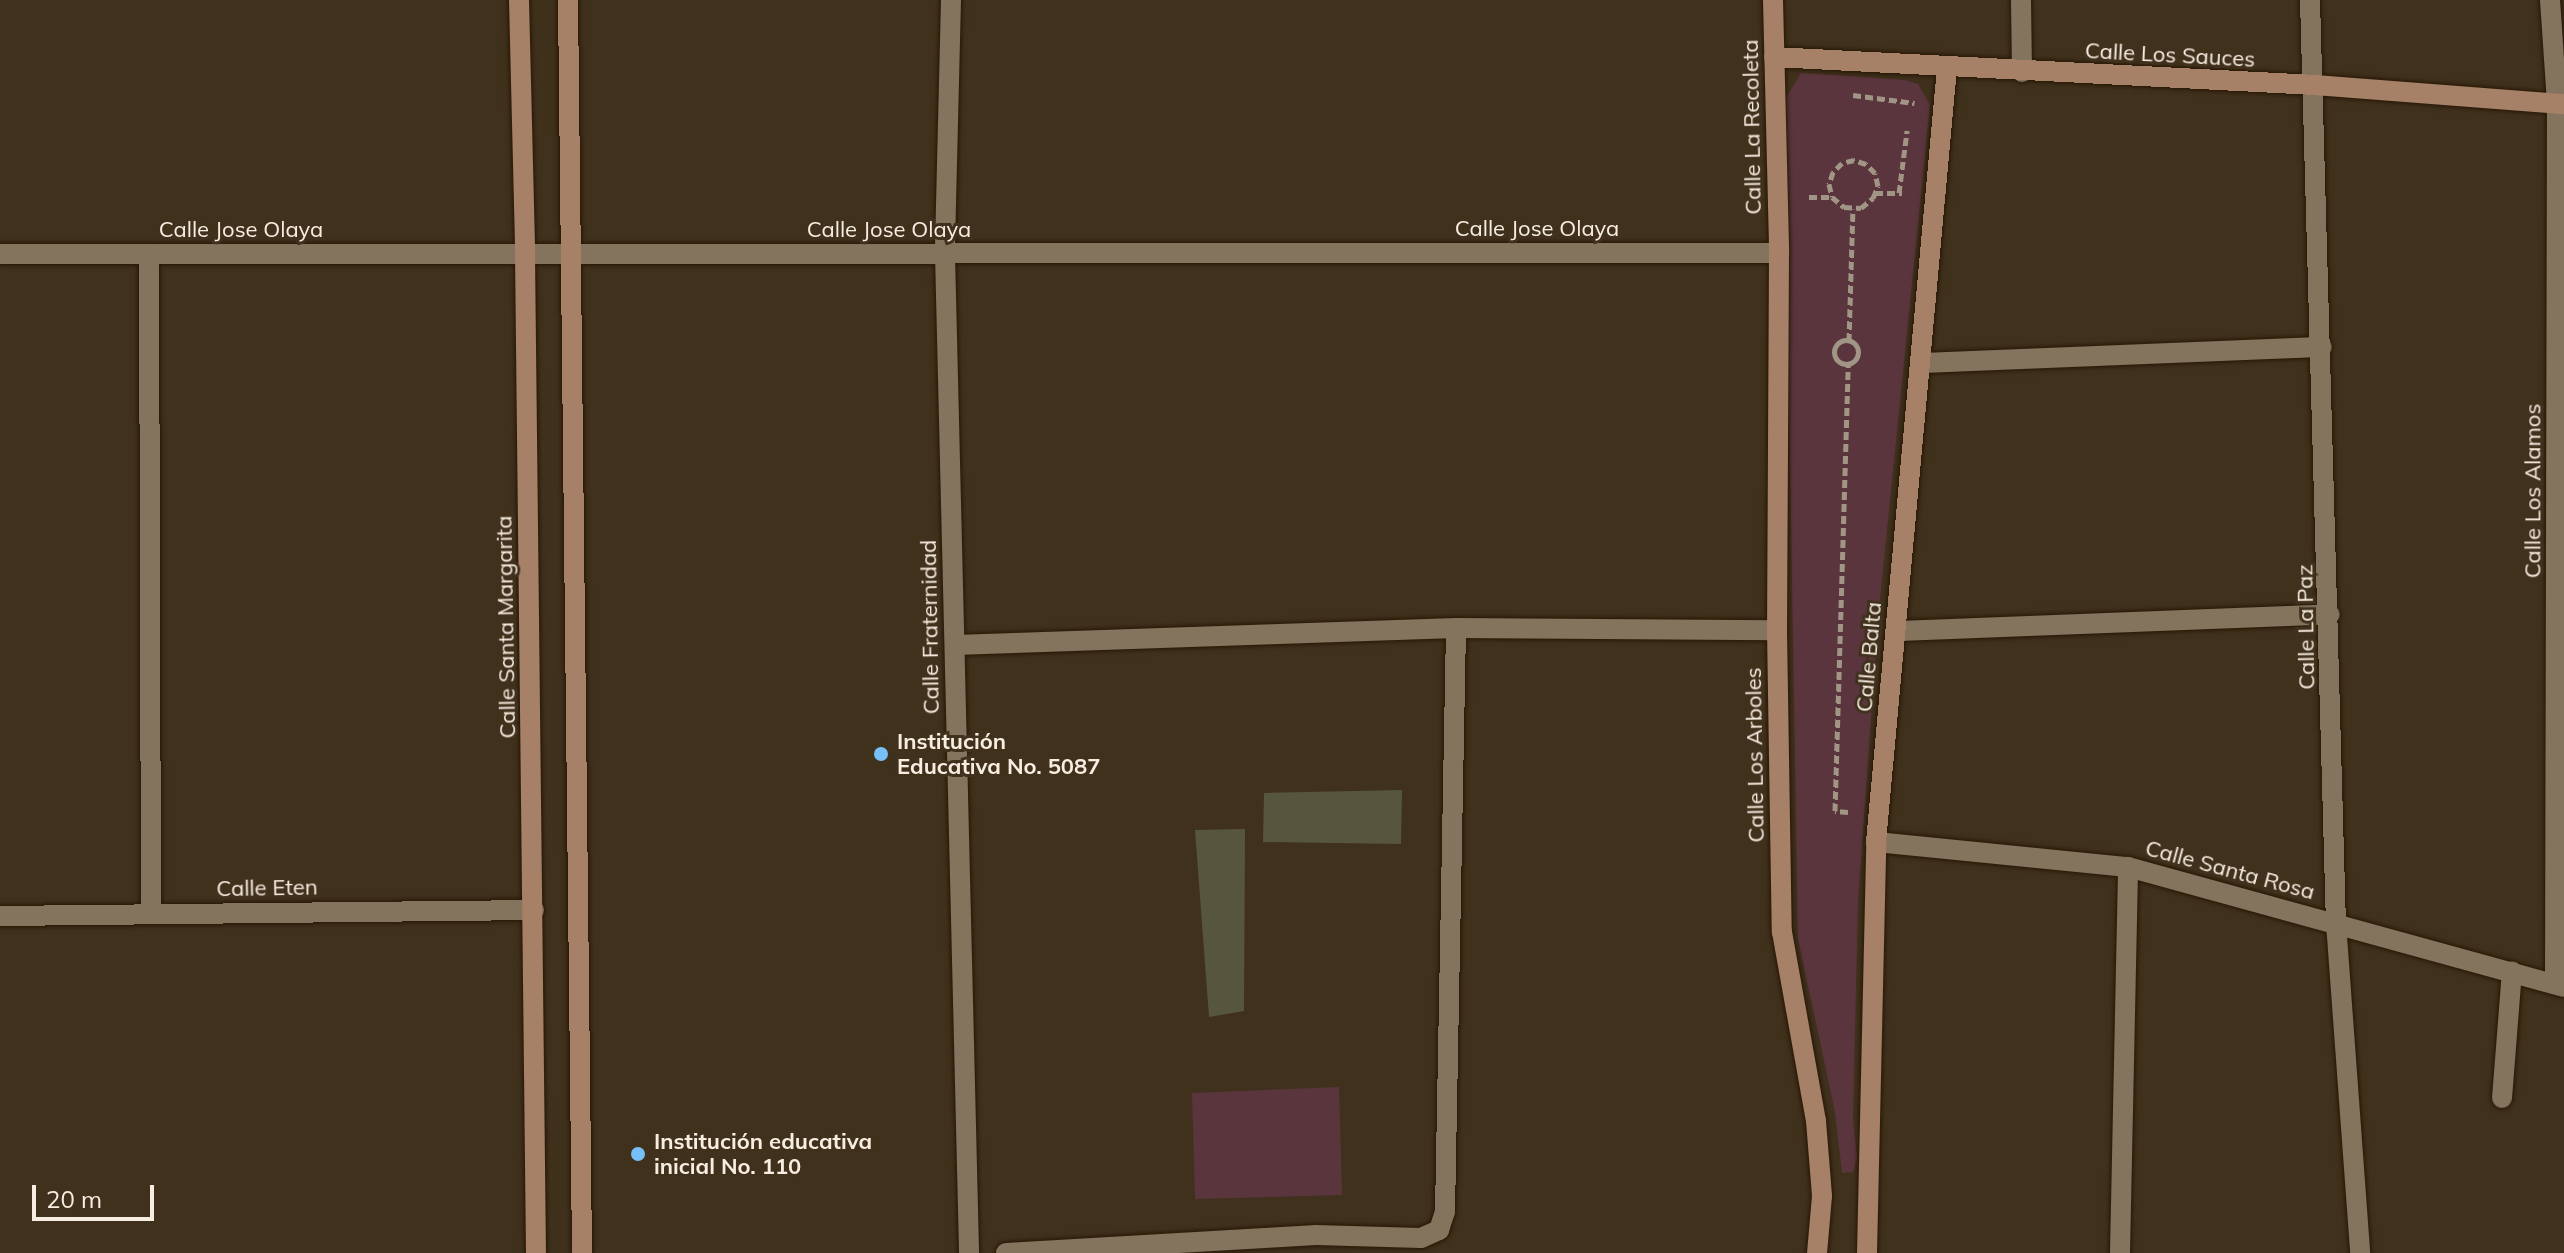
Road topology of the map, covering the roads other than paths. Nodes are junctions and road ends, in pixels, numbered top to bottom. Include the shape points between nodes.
1 (519, 0) edge
2 (568, 0) edge
3 (951, 0) edge
4 (1773, 0) edge
5 (2021, 0) edge
6 (2310, 0) edge
7 (2550, 0) edge
8 (1774, 57) junction
9 (1947, 68) junction
10 (2022, 72) junction
11 (2315, 85) junction
12 (2560, 103) edge
13 (1779, 253) junction
14 (0, 254) edge
15 (149, 254) junction
16 (525, 254) junction
17 (570, 254) junction
18 (945, 254) junction
19 (2322, 347) junction
20 (1920, 363) junction
21 (2330, 614) junction
22 (1456, 628) junction
23 (1777, 630) junction
24 (1896, 631) junction
25 (2561, 643) edge
26 (955, 645) junction
27 (1876, 842) junction
28 (2128, 867) junction
29 (534, 910) junction
30 (151, 913) junction
31 (0, 916) edge
32 (2336, 923) junction
33 (2512, 971) junction
34 (2559, 985) edge
35 (2502, 1098) dead end
36 (1314, 1244) edge
37 (536, 1253) edge
38 (582, 1253) edge
39 (969, 1253) edge
40 (1006, 1253) edge
41 (1817, 1253) edge
42 (1867, 1253) edge
43 (2120, 1253) edge
44 (2360, 1253) edge

1 - 16 street, Calle Santa Margarita
2 - 17 street
3 - 18 street, Calle Fraternidad
4 - 8 street, Calle La Recoleta
5 - 10 street
6 - 11 street, Calle La Paz
7 - 12 street, Calle Los Alamos
8 - 9 street, Calle Los Sauces
8 - 13 street, Calle La Recoleta
9 - 10 street, Calle Los Sauces
9 - 20 street, Calle Balta
10 - 11 street, Calle Los Sauces
11 - 12 street, Calle Los Sauces
11 - 19 street, Calle La Paz
12 - 25 street, Calle Los Alamos
13 - 18 street, Calle Jose Olaya
13 - 23 street, Calle Los Arboles
14 - 15 street, Calle Jose Olaya
15 - 16 street, Calle Jose Olaya
15 - 30 street
16 - 17 street, Calle Jose Olaya
16 - 29 street, Calle Santa Margarita
17 - 18 street, Calle Jose Olaya
17 - 38 street
18 - 26 street, Calle Fraternidad
19 - 20 street
19 - 21 street, Calle La Paz
20 - 24 street, Calle Balta
21 - 24 street
21 - 32 street, Calle La Paz
22 - 23 street
22 - 26 street
22 - 36 street via 1445,1212 1439,1230 1421,1238
23 - 41 street, Calle Los Arboles via 1782,932 1816,1121 1822,1196
24 - 27 street, Calle Balta
25 - 34 street, Calle Los Alamos
26 - 39 street, Calle Fraternidad
27 - 28 street, Calle Santa Rosa
27 - 42 street, Calle Balta
28 - 32 street, Calle Santa Rosa
28 - 43 street
29 - 30 street, Calle Eten
29 - 37 street, Calle Santa Margarita
30 - 31 street, Calle Eten
32 - 33 street, Calle Santa Rosa
32 - 44 street, Calle La Paz
33 - 34 street, Calle Santa Rosa
33 - 35 street
36 - 40 street

